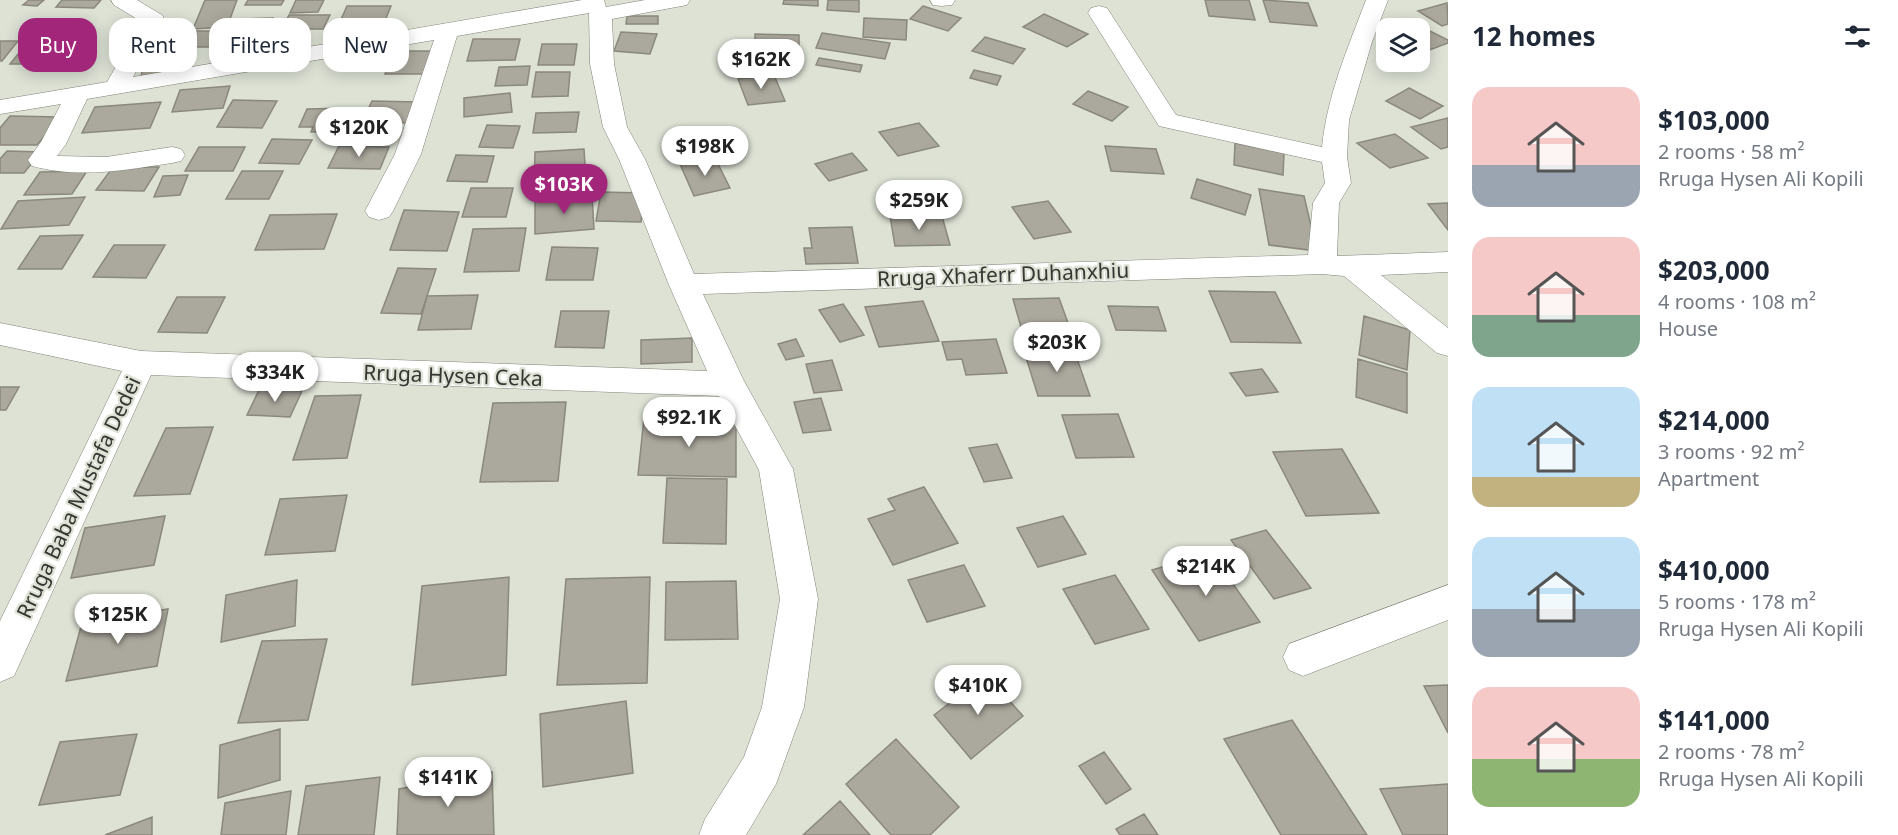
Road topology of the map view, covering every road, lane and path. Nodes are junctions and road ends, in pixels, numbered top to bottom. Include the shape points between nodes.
1 (122, 0) edge
2 (679, 0) edge
3 (1377, 0) edge
4 (596, 7) edge
5 (1099, 13) dead end
6 (447, 33) junction
7 (116, 86) junction
8 (78, 93) junction
9 (0, 107) edge
10 (172, 155) dead end
11 (1334, 157) junction
12 (379, 211) dead end
13 (1448, 262) edge
14 (1322, 264) junction
15 (1353, 268) junction
16 (684, 285) junction
17 (0, 334) edge
18 (1448, 345) edge
19 (141, 363) junction
20 (729, 384) junction
21 (1448, 602) edge
22 (1303, 657) dead end
23 (0, 663) edge
24 (721, 835) edge

1 - 7 street via 154,20
2 - 4 street
3 - 11 street via 1340,108
4 - 6 street
4 - 16 street via 615,128 632,159
5 - 11 street via 1168,120
6 - 7 street
6 - 12 street via 408,154
7 - 8 street
8 - 9 street
8 - 10 street via 41,160 55,165 88,165
11 - 14 street via 1338,183 1326,203
13 - 15 street, Rruga Xhaferr Duhanxhiu
14 - 15 street, Rruga Xhaferr Duhanxhiu
14 - 16 street, Rruga Xhaferr Duhanxhiu
15 - 18 street
16 - 20 street
17 - 19 street, Rruga Hysen Ceka
19 - 20 street, Rruga Hysen Ceka
19 - 23 street, Rruga Baba Mustafa Dedei
20 - 24 street via 776,469 800,599 783,707 761,769
21 - 22 street

